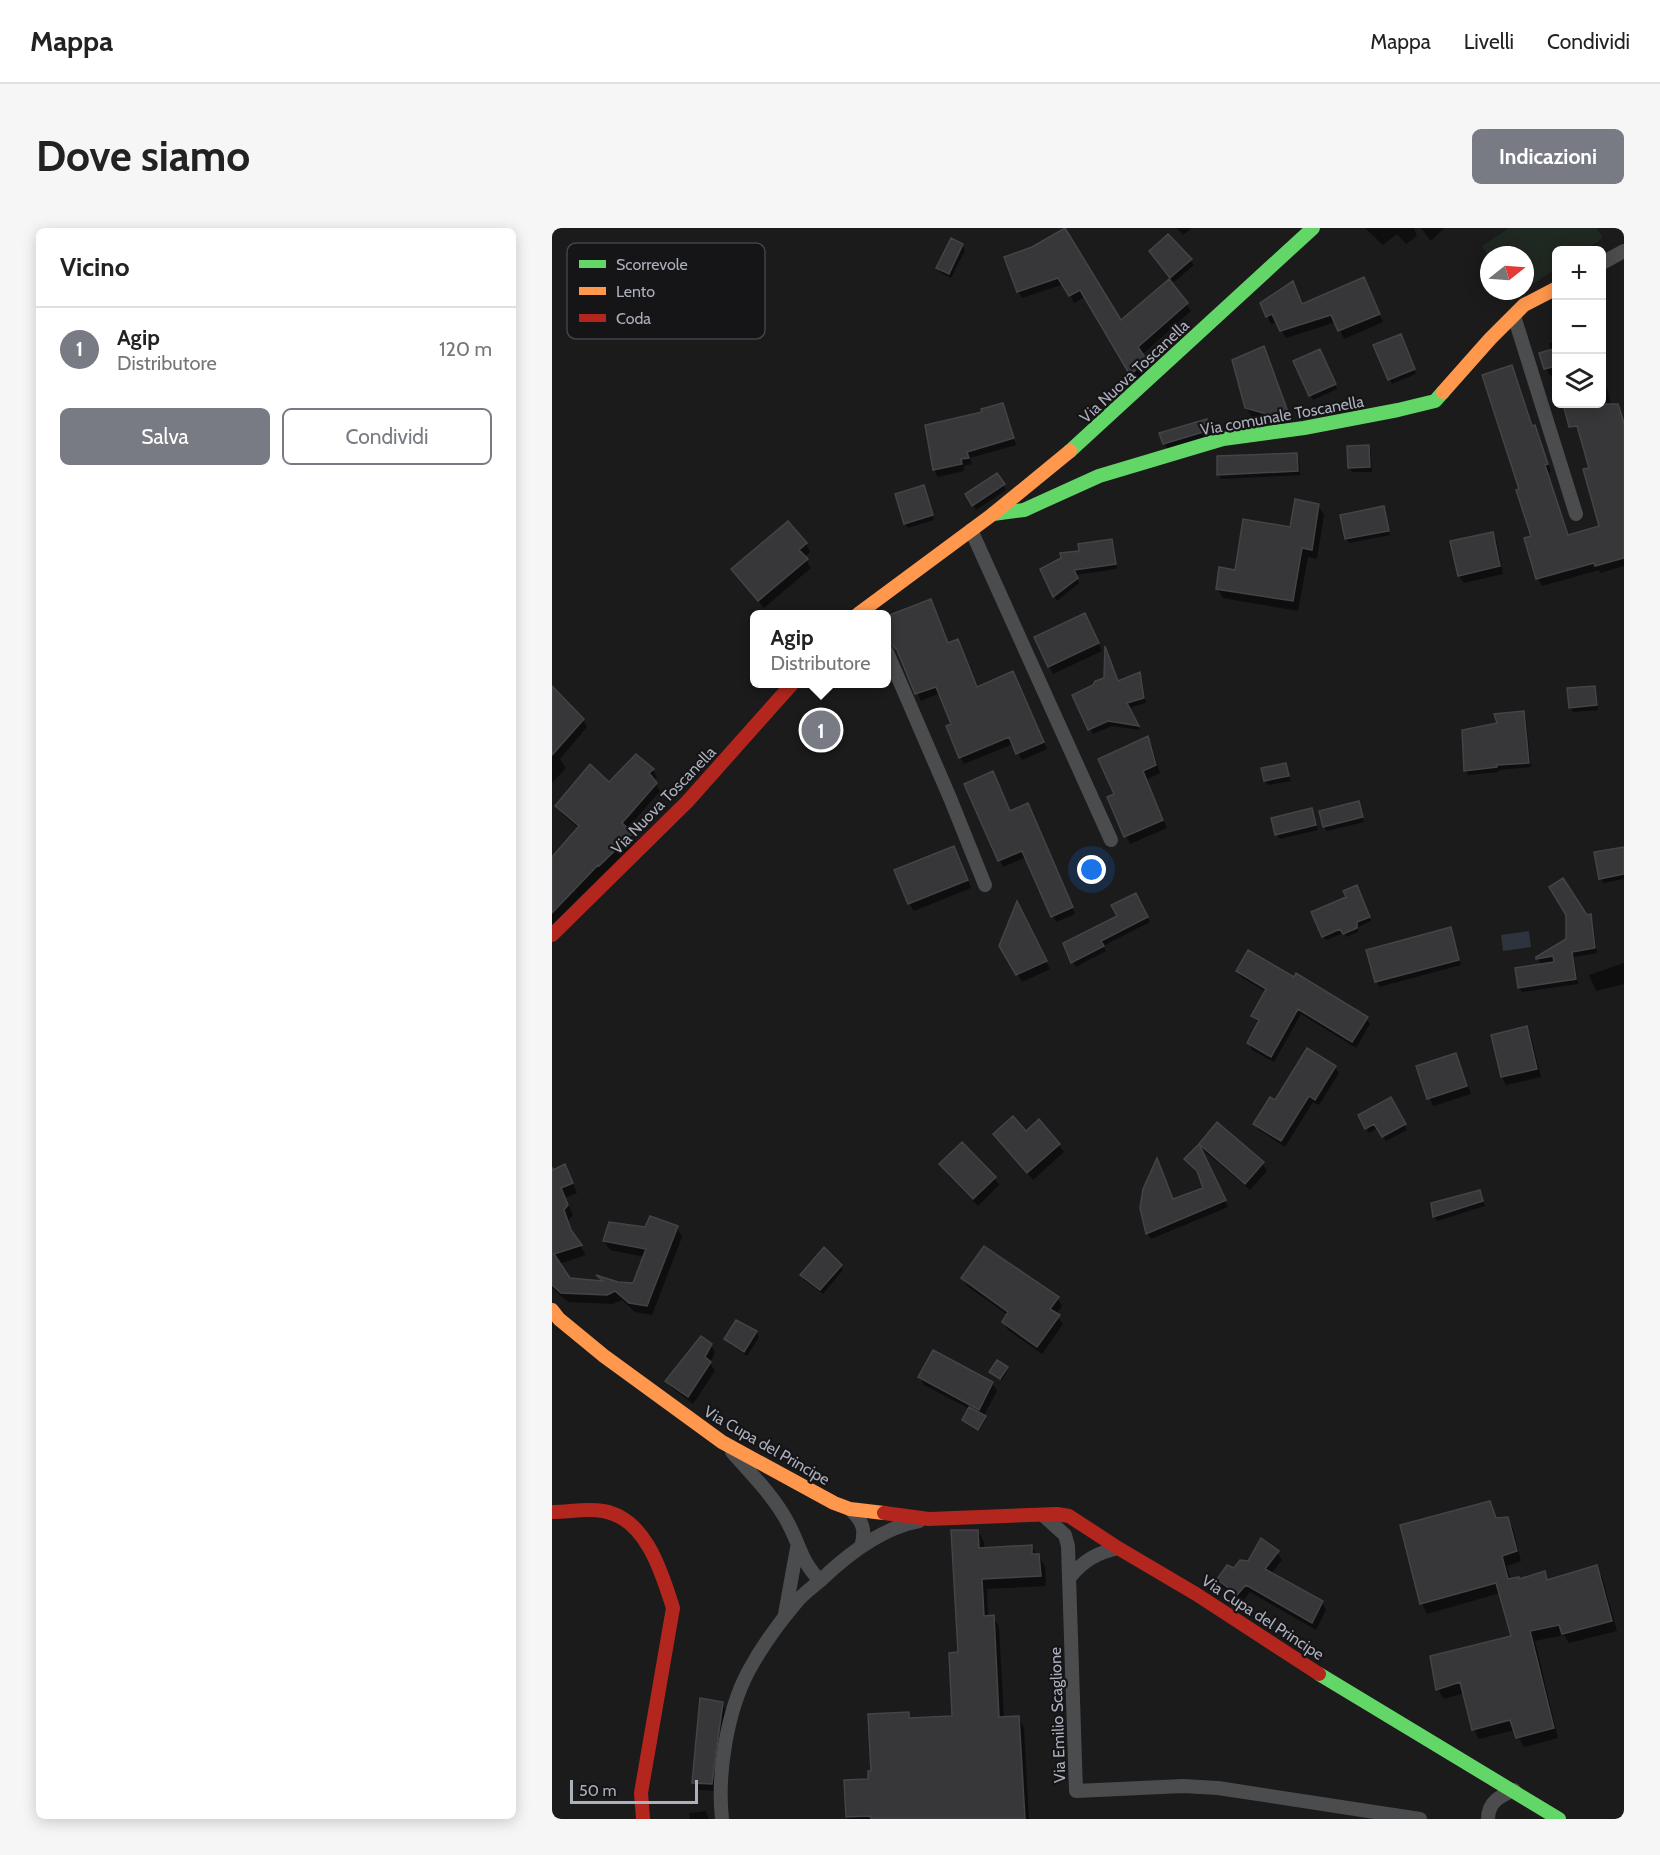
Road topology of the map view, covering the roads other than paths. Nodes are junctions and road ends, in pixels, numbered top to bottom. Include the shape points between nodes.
1 (1313, 228) edge
2 (1624, 251) edge
3 (1606, 261) edge
4 (1552, 290) edge
5 (1514, 316) junction
6 (993, 514) junction
7 (1576, 514) dead end
8 (971, 530) junction
9 (868, 610) edge
10 (891, 661) edge
11 (788, 688) edge
12 (1111, 840) dead end
13 (985, 885) dead end
14 (552, 935) edge
15 (552, 1310) edge
16 (722, 1442) junction
17 (785, 1477) junction
18 (769, 1493) junction
19 (850, 1509) junction
20 (552, 1512) edge
21 (1044, 1516) junction
22 (929, 1519) junction
23 (797, 1546) junction
24 (861, 1547) junction
25 (1118, 1548) junction
26 (1070, 1577) junction
27 (820, 1581) junction
28 (784, 1619) junction
29 (1514, 1790) junction
30 (643, 1819) edge
31 (722, 1819) edge
32 (1420, 1819) edge
33 (1488, 1819) edge
34 (1559, 1819) edge

1 - 6 street, Via Nuova Toscanella via 1081,442
2 - 3 street
4 - 5 street, Via comunale Toscanella via 1524,304
5 - 6 street, Via comunale Toscanella via 1435,401 1304,428 1223,439 1099,476 1024,510
5 - 7 street
6 - 8 street, Via Nuova Toscanella
8 - 9 street, Via Nuova Toscanella
8 - 12 street
10 - 13 street
11 - 14 street, Via Nuova Toscanella via 687,802
15 - 16 street, Via Cupa del Principe via 604,1356
16 - 17 street, Via Cupa del Principe
16 - 18 street
17 - 18 street via 775,1481
17 - 19 street, Via Cupa del Principe
18 - 23 street
19 - 22 street, Via Cupa del Principe
19 - 24 street via 864,1527
20 - 30 street via 607,1511 626,1522 642,1537 670,1598 670,1632 641,1793
21 - 22 street, Via Cupa del Principe
21 - 25 street, Via Cupa del Principe via 1069,1516
21 - 26 street, Via Emilio Scaglione via 1065,1535
22 - 24 street, Via Cupa del Principe via 909,1523
23 - 27 street via 806,1566
23 - 28 street
24 - 27 street, Via Cupa del Principe
25 - 26 street via 1089,1558
25 - 29 street, Via Cupa del Principe
26 - 32 street, Via Emilio Scaglione via 1076,1791 1218,1788
27 - 28 street, Via Cupa del Principe
28 - 31 street, Via Cupa del Principe via 748,1672 736,1703 727,1738
29 - 33 street via 1495,1800
29 - 34 street, Via Cupa del Principe

